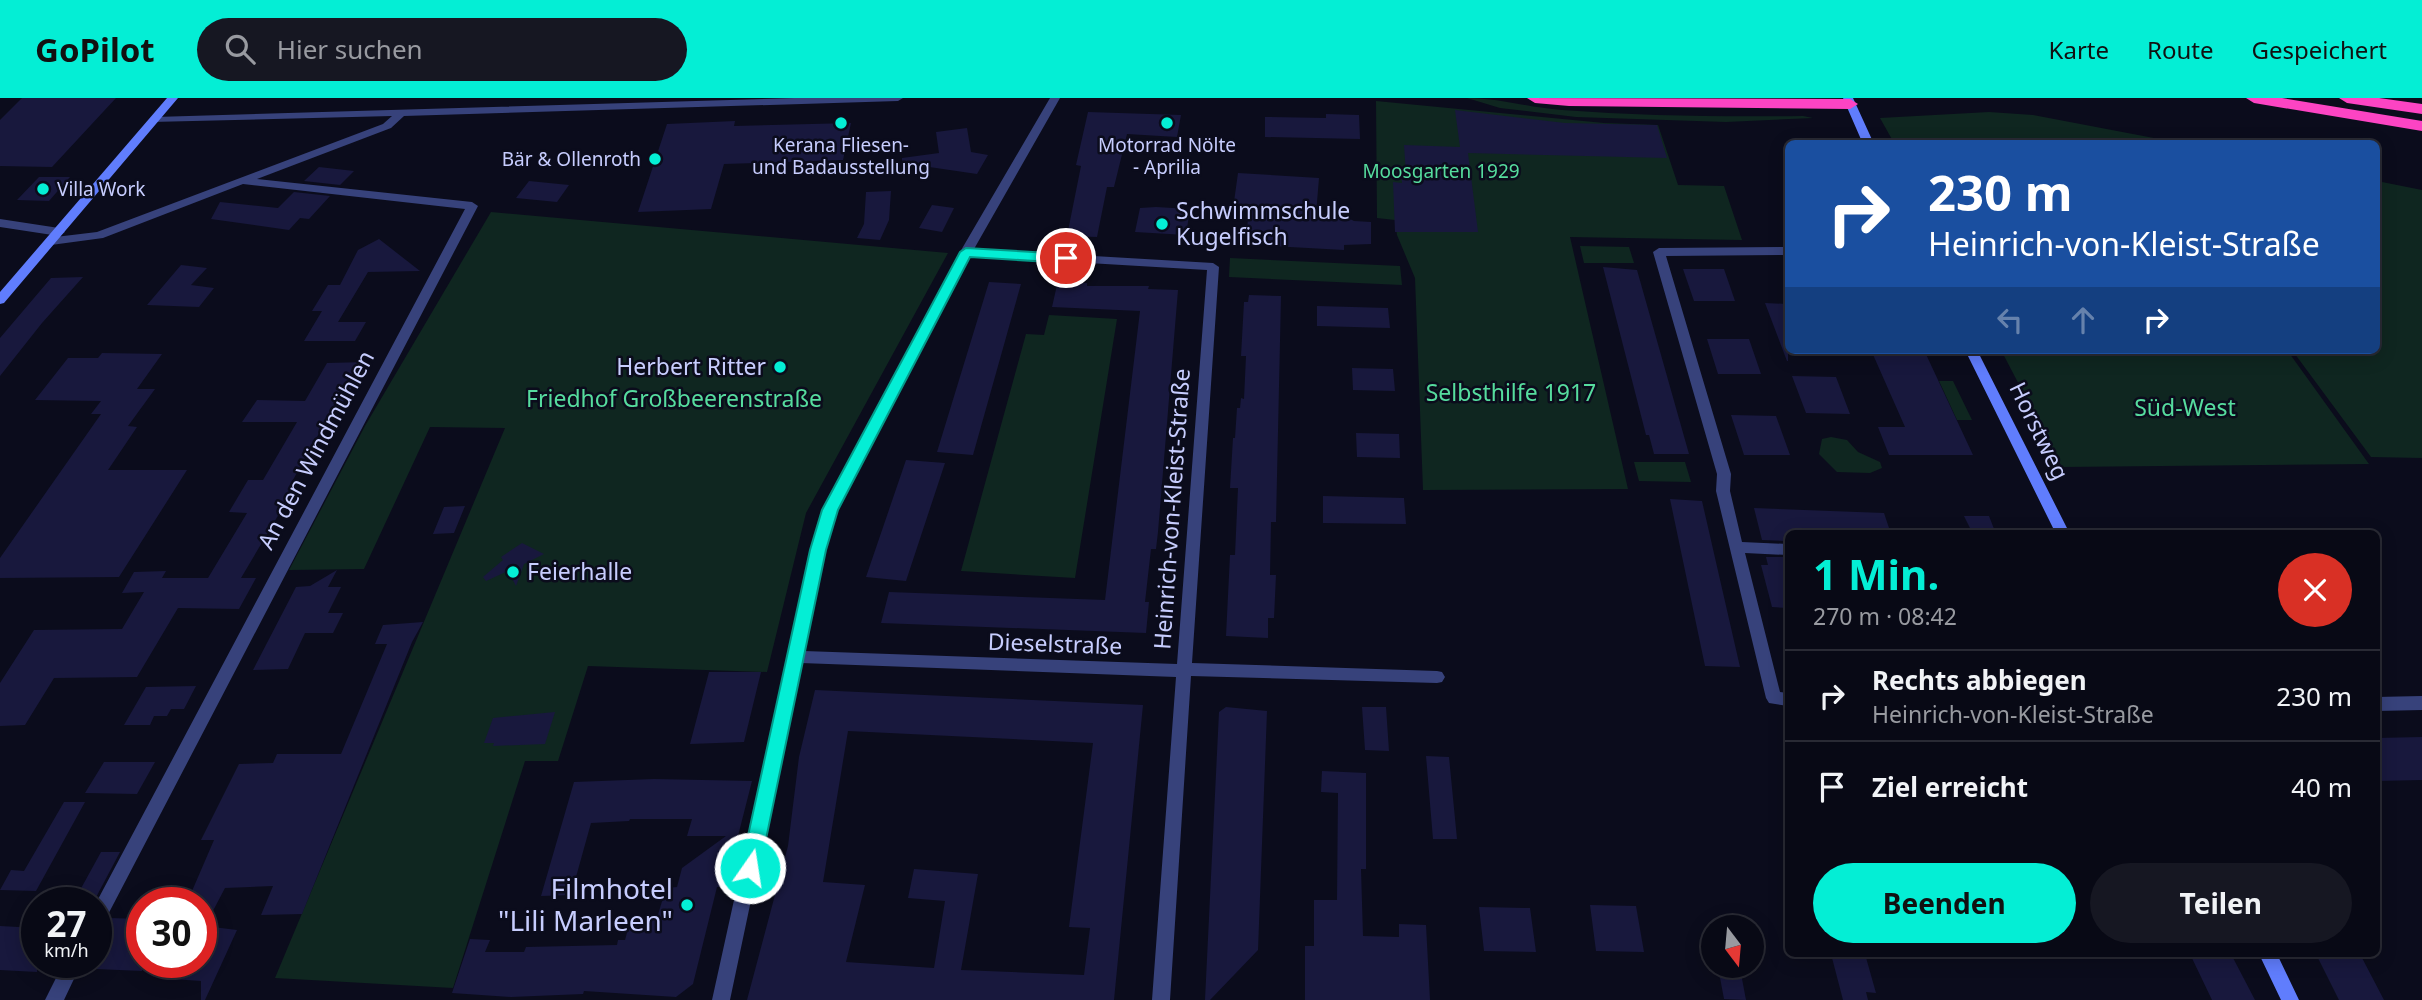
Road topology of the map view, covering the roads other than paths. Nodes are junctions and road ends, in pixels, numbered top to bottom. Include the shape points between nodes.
1 (173, 98) edge
2 (898, 98) edge
3 (1055, 98) edge
4 (1535, 98) edge
5 (2254, 98) edge
6 (2347, 98) edge
7 (1849, 101) edge
8 (2422, 109) edge
9 (400, 114) junction
10 (155, 120) junction
11 (2422, 126) edge
12 (1867, 140) edge
13 (243, 181) junction
14 (0, 223) edge
15 (55, 237) junction
16 (1785, 251) edge
17 (966, 252) junction
18 (0, 300) edge
19 (1973, 354) edge
20 (2061, 530) edge
21 (1737, 547) junction
22 (1785, 549) edge
23 (797, 657) junction
24 (1183, 671) junction
25 (1437, 677) dead end
26 (1781, 699) edge
27 (2422, 703) edge
28 (2380, 704) edge
29 (112, 890) edge
30 (2269, 957) edge
31 (66, 978) edge
32 (54, 1000) edge
33 (721, 1000) edge
34 (1161, 1000) edge
35 (2290, 1000) edge

1 - 10 street
2 - 9 street
3 - 17 street
4 - 7 highway
5 - 11 highway
6 - 8 highway
7 - 12 street
9 - 10 street
9 - 13 street, An den Windmühlen via 387,126
10 - 15 street
13 - 15 street, An den Windmühlen via 99,235
13 - 29 street, An den Windmühlen via 472,206
14 - 15 street, An den Windmühlen
15 - 18 street
16 - 21 street via 1659,252 1724,474 1723,491
17 - 23 street via 830,510
17 - 24 street, Heinrich-von-Kleist-Straße via 1213,267
19 - 20 street, Horstweg
21 - 22 street
21 - 26 street
23 - 24 street, Dieselstraße
23 - 33 street
24 - 25 street, Dieselstraße via 1213,668
24 - 34 street, Heinrich-von-Kleist-Straße
27 - 28 street
30 - 35 street
31 - 32 street

